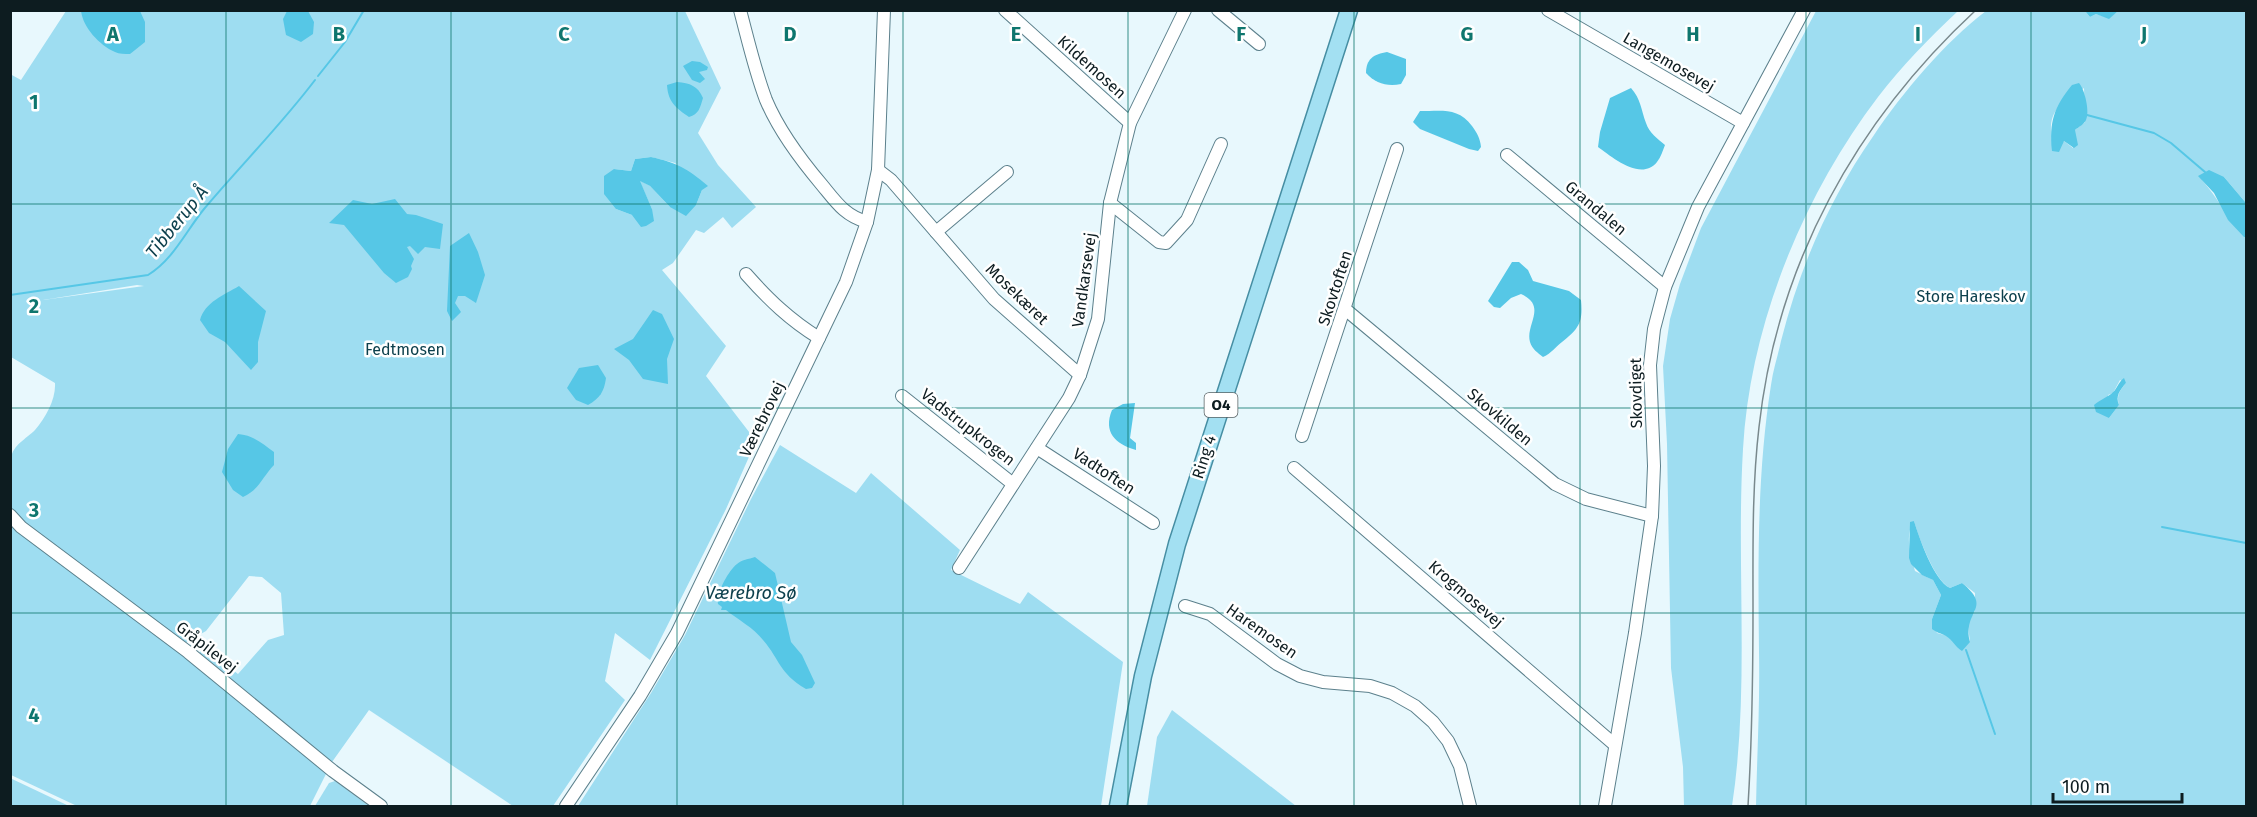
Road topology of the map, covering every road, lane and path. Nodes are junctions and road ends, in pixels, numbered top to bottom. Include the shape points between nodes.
1 (740, 10) edge
2 (884, 10) edge
3 (1005, 10) edge
4 (1185, 10) edge
5 (1218, 10) edge
6 (1349, 10) edge
7 (1548, 10) edge
8 (1804, 10) edge
9 (1259, 44) dead end
10 (1130, 123) junction
11 (1743, 123) junction
12 (1221, 144) dead end
13 (1397, 149) dead end
14 (1507, 155) dead end
15 (878, 170) junction
16 (1007, 172) dead end
17 (1110, 203) junction
18 (867, 222) junction
19 (936, 232) junction
20 (746, 274) dead end
21 (1665, 286) junction
22 (1345, 309) junction
23 (819, 338) junction
24 (1080, 375) junction
25 (902, 396) dead end
26 (1302, 436) dead end
27 (1037, 448) junction
28 (1294, 468) dead end
29 (1013, 484) junction
30 (10, 515) edge
31 (1652, 516) junction
32 (1153, 523) dead end
33 (959, 568) dead end
34 (1185, 606) dead end
35 (1615, 745) junction
36 (381, 807) edge
37 (566, 807) edge
38 (1118, 807) edge
39 (1470, 807) edge
40 (1605, 807) edge

1 - 18 street via 766,100 781,130 840,207 853,218
2 - 15 street, Værebrovej
3 - 10 street, Kildemosen
4 - 10 street, Vandkarsevej
5 - 9 street
6 - 38 main road, Ring 4 / O4 via 1177,544 1143,676
7 - 11 street, Langemosevej
8 - 11 street, Skovdiget
10 - 17 street, Vandkarsevej
11 - 21 street, Skovdiget via 1698,207
12 - 17 street via 1187,220 1166,243 1159,242
13 - 22 street, Skovtoften
14 - 21 street, Grandalen
15 - 18 street, Værebrovej
15 - 19 street, Mosekæret
16 - 19 street
17 - 24 street, Vandkarsevej via 1098,319
18 - 23 street, Værebrovej via 846,282
19 - 24 street, Mosekæret via 994,299
20 - 23 street via 772,304
21 - 31 street, Skovdiget via 1650,365
22 - 26 street, Skovtoften
22 - 31 street, Skovkilden via 1555,484 1586,499
23 - 37 street, Værebrovej via 677,633
24 - 27 street, Vandkarsevej
25 - 29 street, Vadstrupkrogen
27 - 29 street, Vandkarsevej
27 - 32 street, Vadtoften
28 - 35 street, Krogmosevej
29 - 33 street, Vandkarsevej
30 - 36 street, Gråpilevej
31 - 35 street, Skovdiget
34 - 39 street, Haremosen via 1210,614 1277,664 1300,676 1370,686 1415,706 1448,741 1460,766
35 - 40 street, Skovdiget

